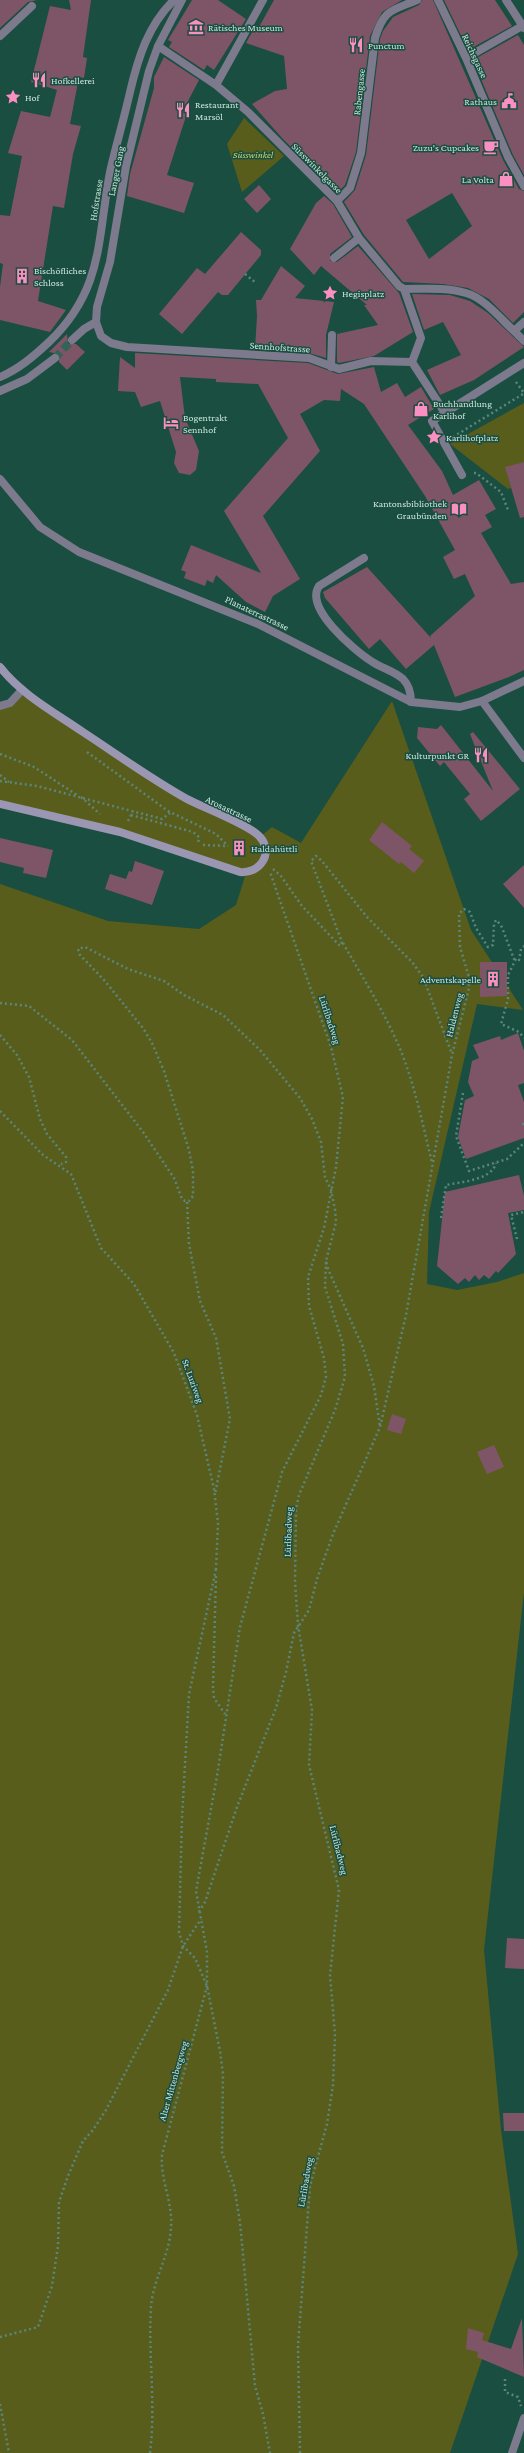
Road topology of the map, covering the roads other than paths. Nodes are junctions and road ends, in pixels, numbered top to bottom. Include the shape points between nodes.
1 (174, 0) edge
2 (182, 0) edge
3 (263, 0) edge
4 (417, 0) edge
5 (438, 0) edge
6 (506, 0) edge
7 (32, 6) dead end
8 (523, 26) edge
9 (0, 36) edge
10 (158, 46) junction
11 (466, 58) junction
12 (216, 85) junction
13 (524, 186) edge
14 (337, 201) junction
15 (359, 238) junction
16 (334, 258) dead end
17 (404, 289) junction
18 (96, 322) junction
19 (524, 322) edge
20 (514, 331) junction
21 (332, 335) dead end
22 (72, 340) tunnel mouth
23 (524, 341) edge
24 (55, 358) tunnel mouth
25 (412, 362) junction
26 (524, 363) edge
27 (331, 367) junction
28 (0, 377) edge
29 (0, 391) edge
30 (445, 413) junction
31 (462, 475) road end
32 (0, 479) edge
33 (364, 558) dead end
34 (0, 667) edge
35 (524, 681) edge
36 (22, 690) junction
37 (482, 701) junction
38 (411, 702) junction
39 (0, 706) edge
40 (524, 758) edge
41 (0, 804) edge
42 (524, 2419) edge
43 (512, 2453) edge

1 - 28 street, Hofstrasse via 150,31 138,59 110,172 96,264 88,290 74,314 56,335 23,364
2 - 10 street, Langer Gang
3 - 12 street
4 - 14 street, Rabengasse via 385,14 379,26 375,38 361,153 350,188
5 - 11 street, Reichsgasse
6 - 8 street
7 - 9 street
8 - 11 street
10 - 12 street, Süsswinkelgasse
10 - 18 street, Langer Gang via 126,166 110,262 97,307
11 - 13 street, Reichsgasse via 508,157
12 - 14 street, Süsswinkelgasse via 248,112
14 - 15 street, Süsswinkelgasse
15 - 16 street
15 - 17 street, Süsswinkelgasse
17 - 20 street via 437,289 466,293 485,304
17 - 25 street via 420,338
18 - 22 street
18 - 27 street, Sennhofstrasse via 102,338 115,344 154,349 309,358
19 - 20 street
20 - 23 street
21 - 27 street
24 - 29 street via 27,379
25 - 27 street, Sennhofstrasse via 391,363 378,360 346,369
25 - 30 street
26 - 30 street
30 - 31 street via 432,421
32 - 38 street, Planaterrastrasse via 40,527 79,552 258,624
33 - 38 street via 319,586 316,600 327,619 349,645 403,680 410,691
34 - 36 main road, Arosastrasse
35 - 37 street, Planaterrastrasse
36 - 39 street via 10,703
36 - 41 main road, Arosastrasse via 149,777 206,809 256,832 264,843 266,855 259,867 253,871 240,872 120,832
37 - 38 street, Planaterrastrasse via 460,707
37 - 40 street
42 - 43 street

